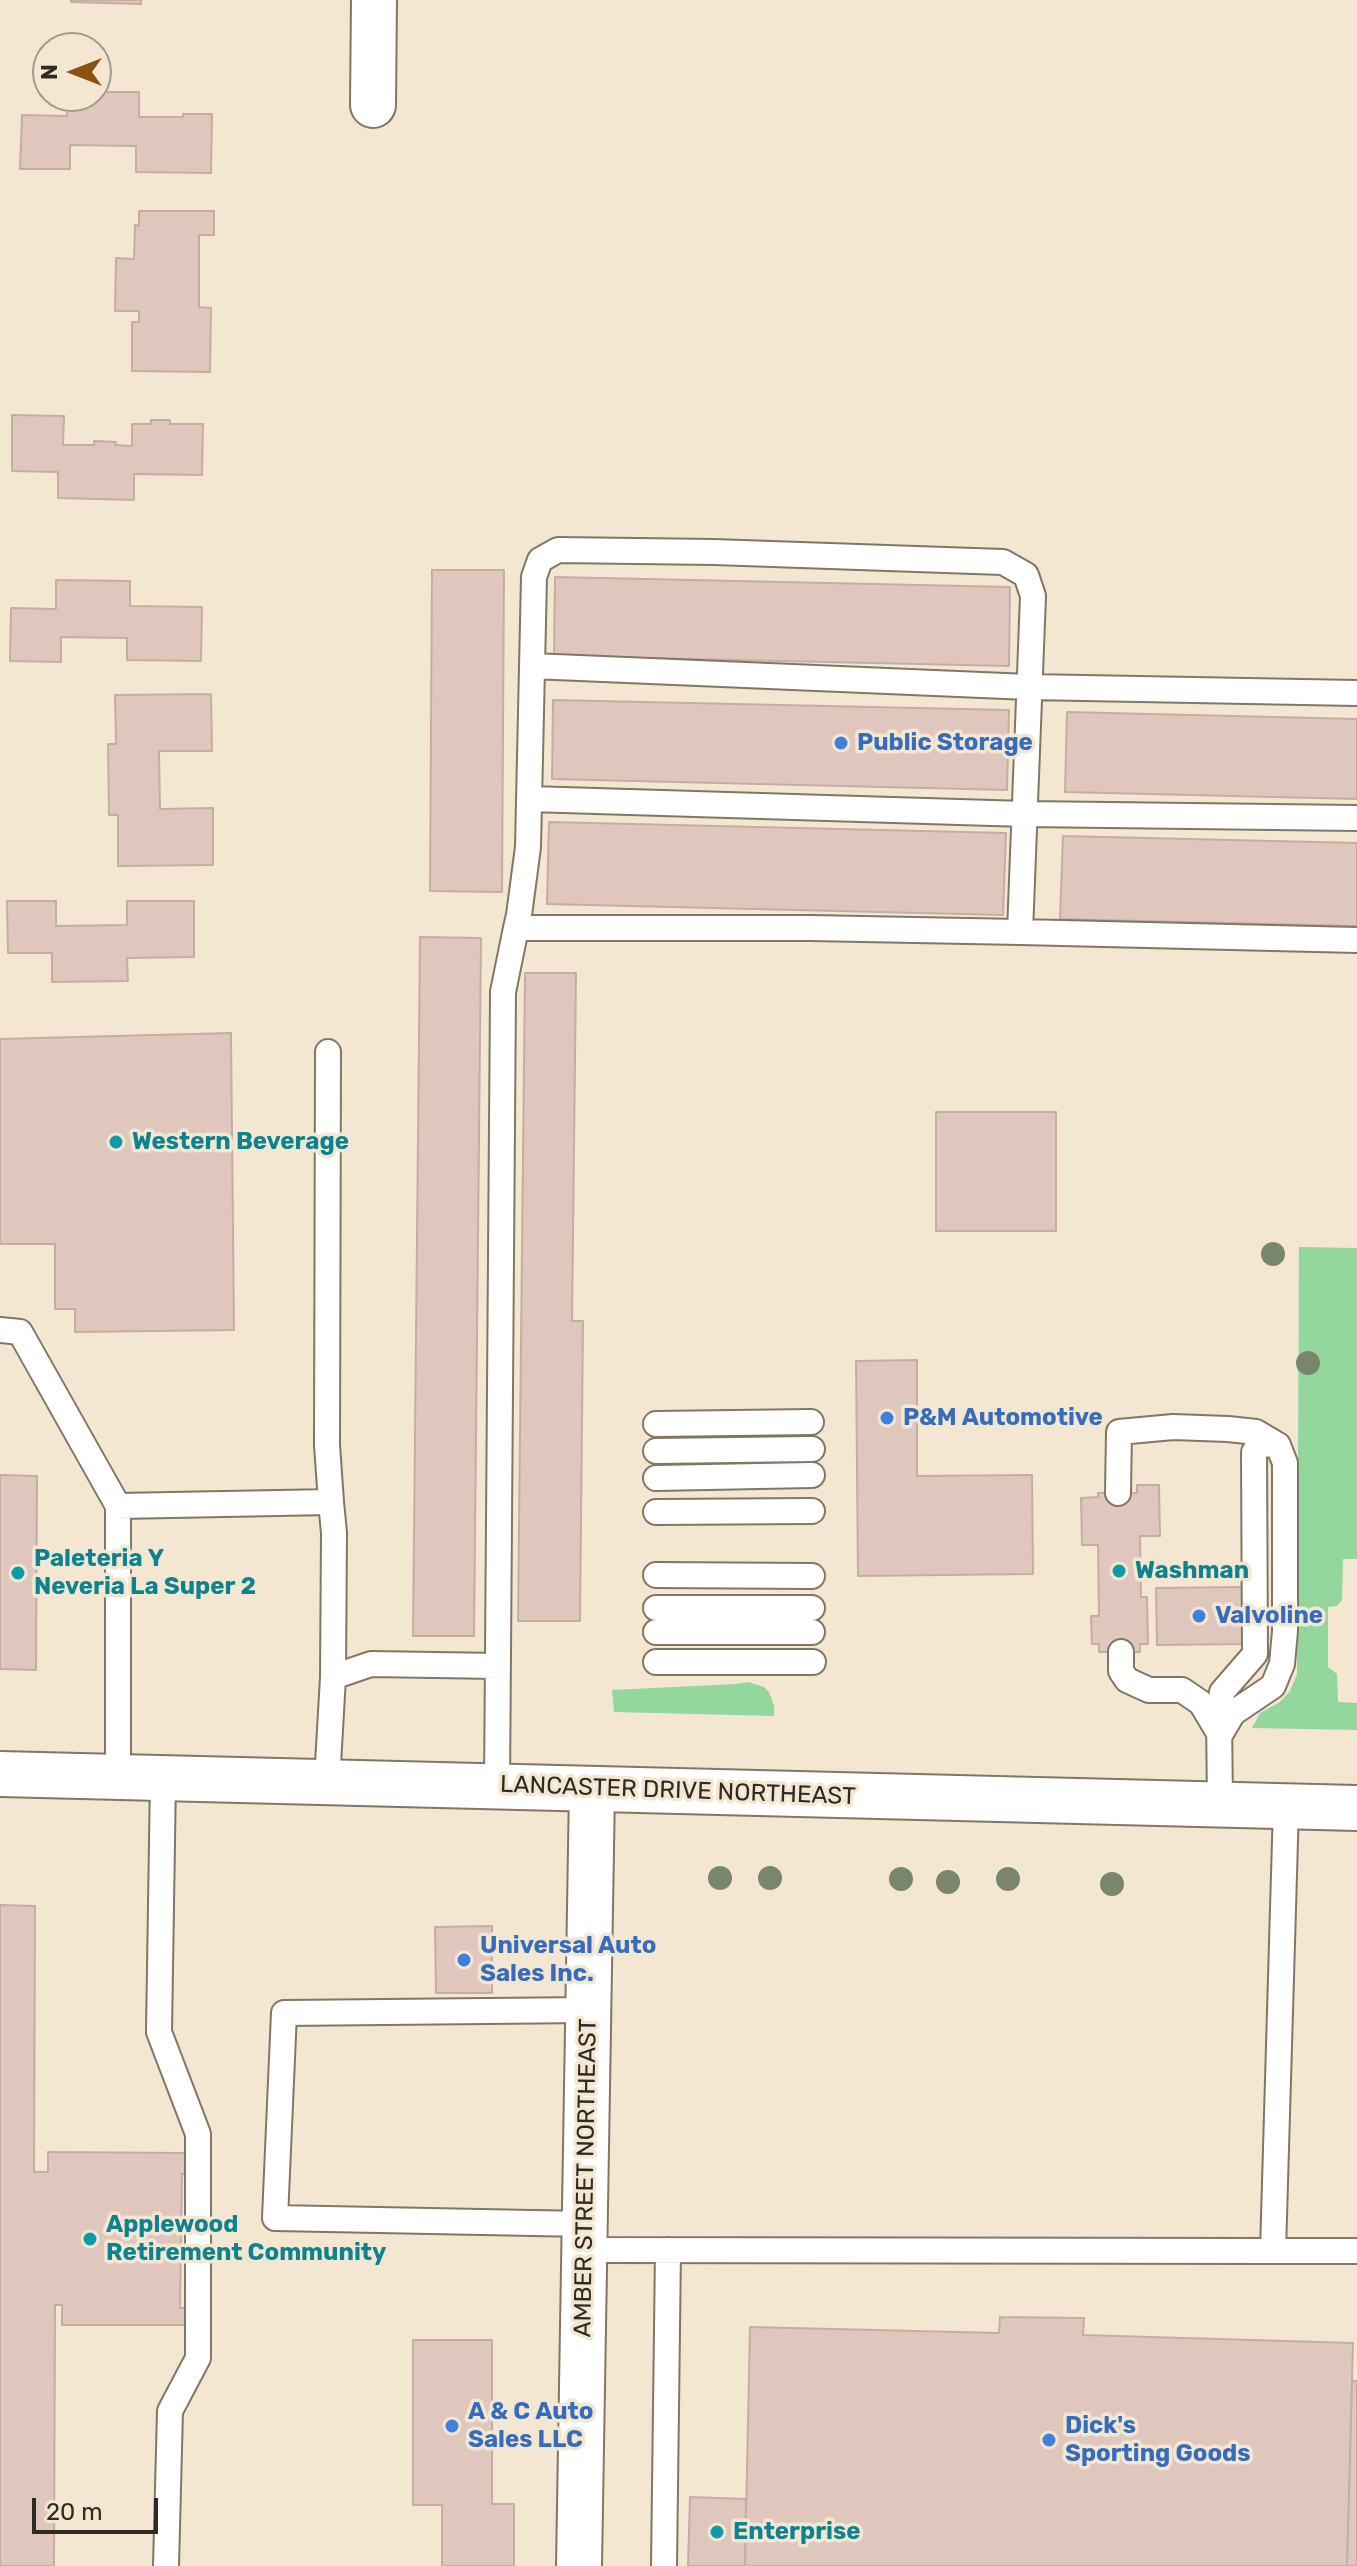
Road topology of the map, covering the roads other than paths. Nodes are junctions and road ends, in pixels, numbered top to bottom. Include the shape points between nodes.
1 (374, 0) edge
2 (373, 105) dead end
3 (532, 666) junction
4 (1029, 687) junction
5 (1357, 693) edge
6 (530, 799) junction
7 (1025, 814) junction
8 (1357, 818) edge
9 (516, 928) junction
10 (1020, 932) junction
11 (1357, 940) edge
12 (328, 1052) dead end
13 (0, 1330) edge
14 (811, 1422) dead end
15 (656, 1424) dead end
16 (1278, 1445) junction
17 (812, 1449) dead end
18 (656, 1451) dead end
19 (812, 1475) dead end
20 (656, 1478) dead end
21 (1118, 1493) dead end
22 (331, 1502) junction
23 (118, 1506) junction
24 (812, 1511) dead end
25 (656, 1512) dead end
26 (656, 1575) dead end
27 (812, 1576) dead end
28 (656, 1620) dead end
29 (812, 1620) dead end
30 (1121, 1652) dead end
31 (656, 1662) dead end
32 (813, 1662) dead end
33 (498, 1666) junction
34 (333, 1677) junction
35 (1220, 1735) junction
36 (0, 1774) edge
37 (118, 1777) junction
38 (163, 1778) junction
39 (327, 1782) junction
40 (497, 1786) junction
41 (592, 1789) junction
42 (1220, 1803) junction
43 (1286, 1806) junction
44 (1357, 1808) edge
45 (588, 2010) junction
46 (585, 2237) junction
47 (668, 2250) junction
48 (1273, 2251) junction
49 (1357, 2251) edge
50 (166, 2566) edge
51 (579, 2566) edge
52 (664, 2566) edge

1 - 2 main road
3 - 4 lane
3 - 4 lane via 534,577 540,560 558,550 1003,562 1026,575 1033,596
3 - 6 lane
4 - 5 lane
4 - 7 lane
6 - 7 lane
6 - 9 lane
7 - 8 lane
7 - 10 lane
9 - 10 lane
9 - 33 lane via 503,992
10 - 11 lane
12 - 22 lane
13 - 23 lane via 20,1332
14 - 15 lane
16 - 21 lane via 1256,1432 1228,1429 1119,1432
16 - 35 lane via 1285,1463 1282,1664 1273,1686 1233,1713
16 - 35 lane via 1260,1444 1254,1452 1255,1654 1222,1692
17 - 18 lane
19 - 20 lane
22 - 23 lane
22 - 34 lane
23 - 37 lane
24 - 25 lane
26 - 27 lane
28 - 29 lane
30 - 35 lane via 1127,1680 1149,1690 1182,1690 1201,1703
31 - 32 lane
33 - 34 lane via 371,1664
33 - 40 lane
34 - 39 lane
35 - 42 lane
36 - 37 main road, LANCASTER DRIVE NORTHEAST
37 - 38 main road, LANCASTER DRIVE NORTHEAST
38 - 39 main road, LANCASTER DRIVE NORTHEAST
38 - 50 lane via 159,2032 198,2134 198,2358 170,2411
39 - 40 main road, LANCASTER DRIVE NORTHEAST
40 - 41 main road, LANCASTER DRIVE NORTHEAST
41 - 42 main road, LANCASTER DRIVE NORTHEAST
41 - 45 main road, AMBER STREET NORTHEAST
42 - 43 main road, LANCASTER DRIVE NORTHEAST
43 - 44 main road, LANCASTER DRIVE NORTHEAST
43 - 48 lane
45 - 46 main road, AMBER STREET NORTHEAST
45 - 46 lane via 284,2013 275,2218
46 - 47 lane
46 - 51 main road, AMBER STREET NORTHEAST
47 - 48 lane
47 - 52 lane
48 - 49 lane

